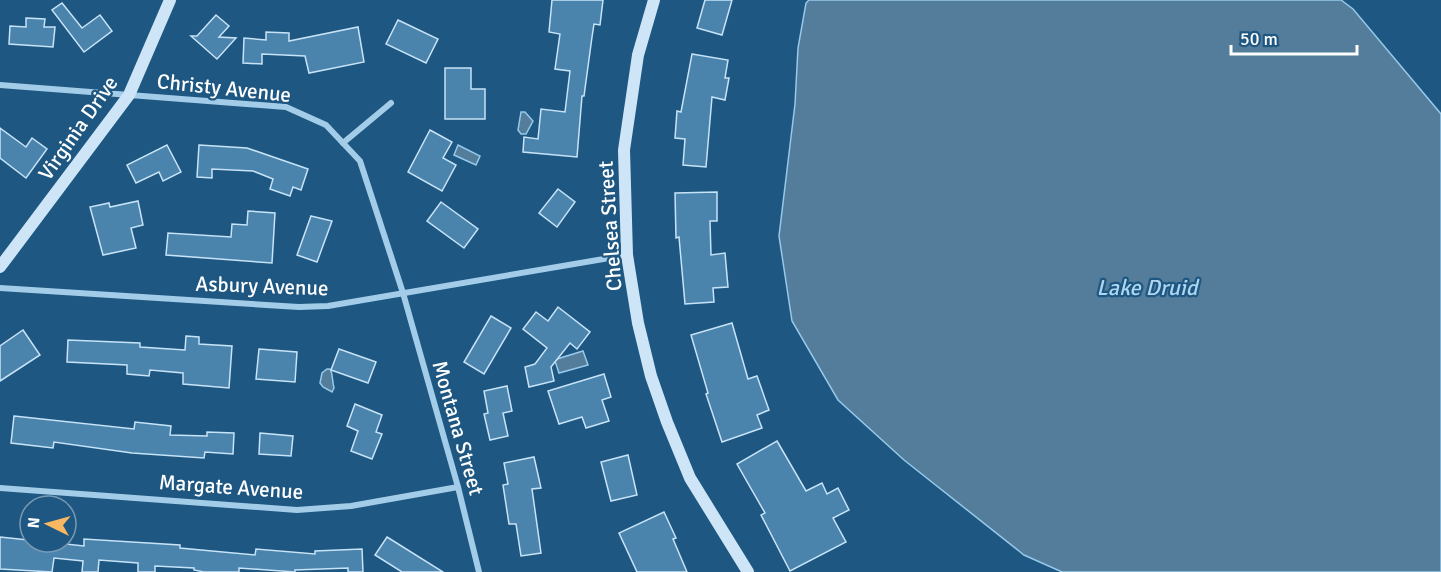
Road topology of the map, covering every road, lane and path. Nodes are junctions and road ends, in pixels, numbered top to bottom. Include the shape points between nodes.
1 (170, 0) edge
2 (654, 0) edge
3 (0, 85) edge
4 (129, 95) junction
5 (391, 103) dead end
6 (343, 143) junction
7 (627, 255) junction
8 (0, 267) edge
9 (0, 288) edge
10 (403, 293) junction
11 (458, 487) junction
12 (0, 488) edge
13 (479, 572) edge
14 (748, 572) edge

1 - 4 street, Virginia Drive
2 - 7 street, Chelsea Street via 638,55 624,150
3 - 4 street, Christy Avenue
4 - 6 street, Christy Avenue via 286,107 326,125
4 - 8 street, Virginia Drive
5 - 6 street
6 - 10 street, Christy Avenue via 360,161
7 - 10 street, Asbury Avenue
7 - 14 street, Chelsea Street via 638,323 667,422 690,478
9 - 10 street, Asbury Avenue via 298,307
10 - 11 street, Montana Street
11 - 12 street, Margate Avenue via 351,506 297,510
11 - 13 street, Montana Street

